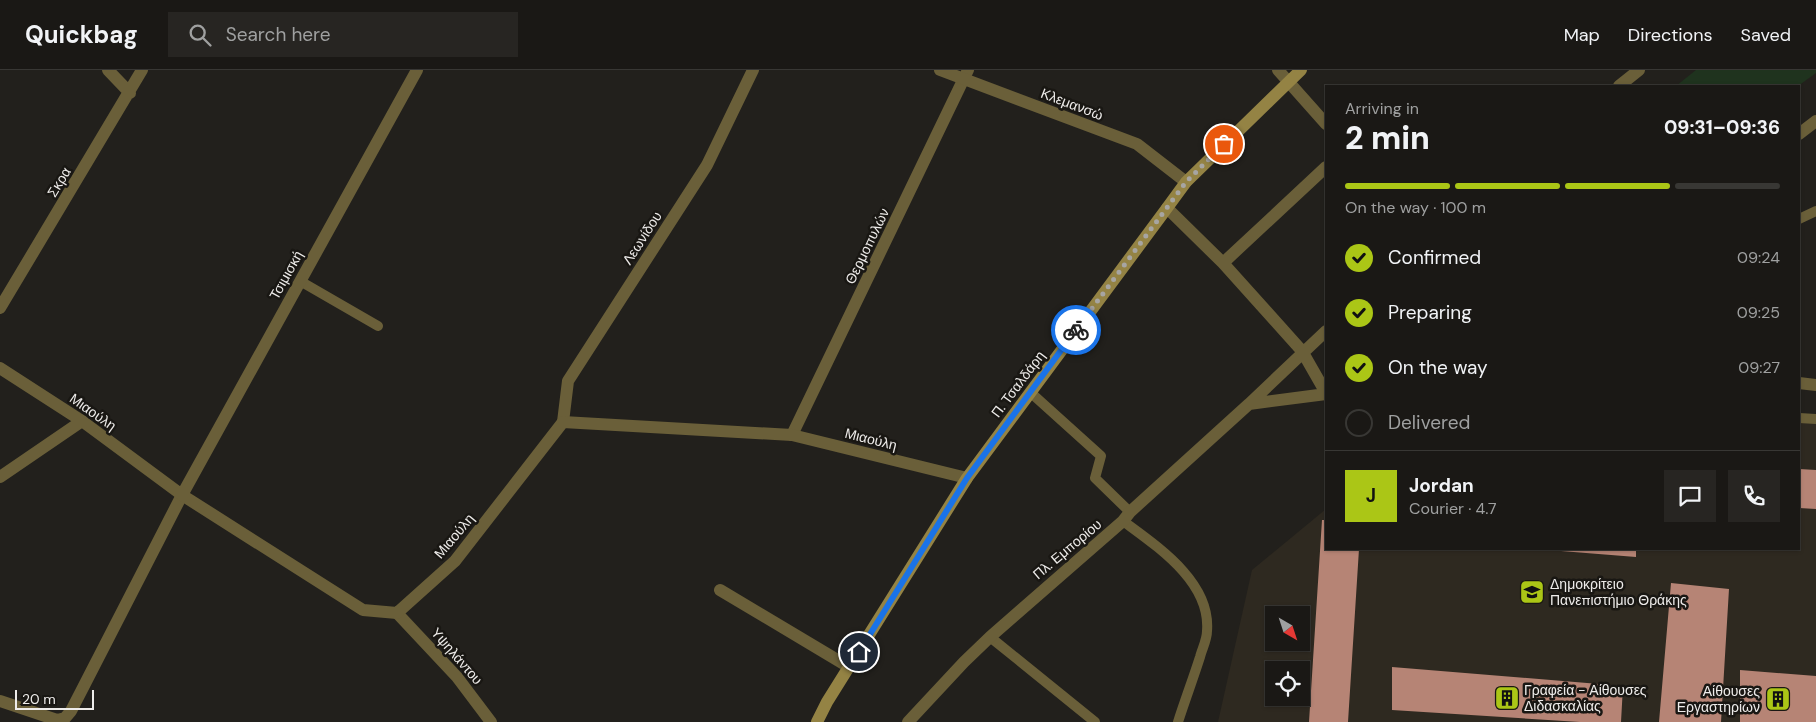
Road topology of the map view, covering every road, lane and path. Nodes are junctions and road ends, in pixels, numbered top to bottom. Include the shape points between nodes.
1 (108, 70) edge
2 (142, 70) edge
3 (417, 70) edge
4 (753, 70) edge
5 (940, 70) edge
6 (1278, 70) edge
7 (1301, 70) edge
8 (1639, 70) edge
9 (966, 75) edge
10 (1289, 81) junction
11 (1620, 85) edge
12 (130, 93) junction
13 (1816, 121) edge
14 (1325, 123) edge
15 (1800, 133) edge
16 (1325, 168) edge
17 (1186, 182) junction
18 (1167, 208) junction
19 (1816, 210) edge
20 (1800, 218) edge
21 (1223, 263) junction
22 (300, 281) junction
23 (0, 308) edge
24 (378, 326) dead end
25 (1325, 332) edge
26 (1302, 351) junction
27 (0, 368) edge
28 (1800, 383) edge
29 (1816, 385) edge
30 (1030, 392) junction
31 (1325, 392) edge
32 (1325, 394) edge
33 (1249, 404) junction
34 (1800, 418) edge
35 (1816, 419) edge
36 (82, 421) junction
37 (564, 422) junction
38 (792, 435) junction
39 (0, 477) edge
40 (967, 478) junction
41 (182, 495) junction
42 (1126, 517) junction
43 (720, 590) dead end
44 (397, 613) junction
45 (990, 637) junction
46 (849, 667) junction
47 (0, 702) edge
48 (491, 722) edge
49 (817, 722) edge
50 (908, 722) edge
51 (1095, 722) edge
52 (1178, 722) edge

1 - 12 street
2 - 12 street, Σκρα
3 - 22 street, Τσιμισκή
4 - 37 street, Λεωνίδου via 707,165 568,381
5 - 9 street, Κλεμανσώ
6 - 10 street
7 - 10 main road, Π. Τσαλδάρη
8 - 11 street
9 - 17 street, Κλεμανσώ via 1137,144
9 - 38 street, Θερμοπυλών
10 - 14 street
10 - 17 main road, Π. Τσαλδάρη
12 - 23 street, Σκρα
13 - 15 street
16 - 21 street
17 - 18 main road, Π. Τσαλδάρη
18 - 21 street
18 - 30 main road, Π. Τσαλδάρη
19 - 20 lane
21 - 26 street
22 - 24 lane
22 - 41 street, Τσιμισκή
25 - 26 street, Πλ. Εμπορίου
26 - 31 street
26 - 33 street, Πλ. Εμπορίου
27 - 36 street, Μιαούλη
28 - 29 street
30 - 40 main road, Π. Τσαλδάρη
30 - 42 lane via 1101,456 1096,478
32 - 33 street
33 - 42 street, Πλ. Εμπορίου
34 - 35 lane
36 - 39 street
36 - 41 street, Μιαούλη
37 - 38 street, Μιαούλη
37 - 44 street, Μιαούλη via 455,561
38 - 40 street, Μιαούλη
40 - 46 main road, Π. Τσαλδάρη
41 - 44 street, Μιαούλη via 363,610
41 - 47 street, Τσιμισκή via 65,718 56,720
42 - 45 street, Πλ. Εμπορίου
42 - 52 lane via 1184,572 1202,599 1207,615 1207,633
43 - 46 street
44 - 48 street, Υψηλάντου via 457,677
45 - 50 street, Πλ. Εμπορίου
45 - 51 lane
46 - 49 main road, Π. Τσαλδάρη

